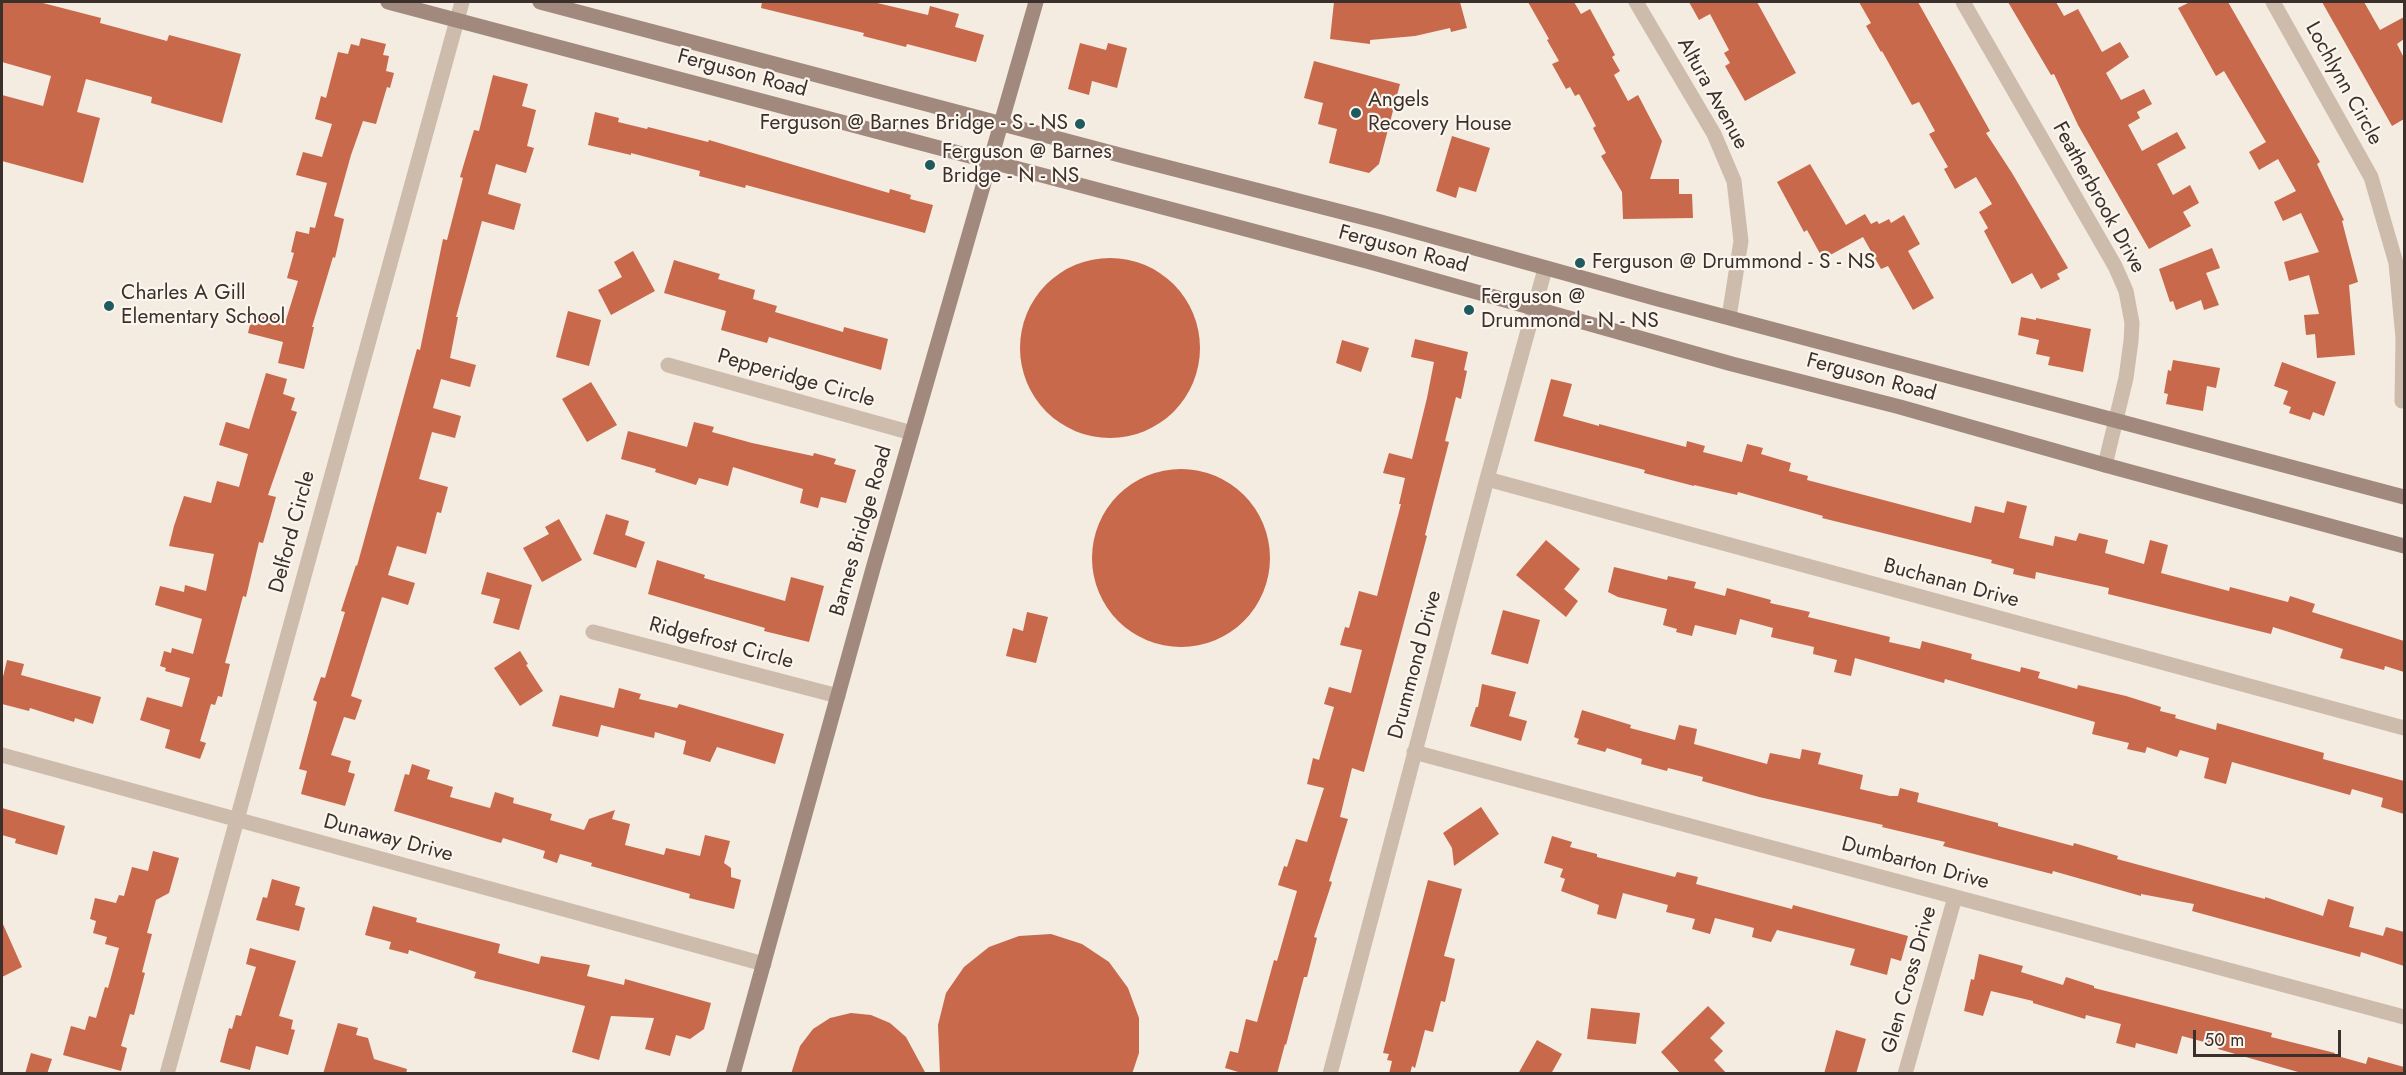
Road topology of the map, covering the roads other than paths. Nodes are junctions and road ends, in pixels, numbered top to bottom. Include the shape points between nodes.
1 (388, 2) edge
2 (462, 2) edge
3 (540, 2) edge
4 (1036, 2) edge
5 (1636, 2) edge
6 (1964, 2) edge
7 (2273, 2) edge
8 (456, 20) junction
9 (1001, 122) junction
10 (991, 161) junction
11 (1545, 269) junction
12 (1534, 308) junction
13 (1729, 317) junction
14 (668, 365) dead end
15 (2402, 401) dead end
16 (2115, 421) junction
17 (912, 433) junction
18 (2105, 465) junction
19 (1487, 479) junction
20 (2404, 496) edge
21 (2404, 546) edge
22 (592, 632) dead end
23 (838, 696) junction
24 (2404, 728) edge
25 (1414, 752) junction
26 (2, 755) edge
27 (236, 819) junction
28 (1955, 897) junction
29 (764, 964) junction
30 (2404, 1017) edge
31 (167, 1074) edge
32 (733, 1074) edge
33 (1330, 1074) edge
34 (1905, 1074) edge

1 - 8 main road, Ferguson Road
2 - 8 street, Delford Circle
3 - 9 main road, Ferguson Road
4 - 9 main road, Barnes Bridge Road
5 - 13 street, Altura Avenue via 1714,134 1734,181 1741,241
6 - 16 street, Featherbrook Drive via 2126,291 2131,340
7 - 15 street, Lochlynn Circle via 2371,177 2396,263 2403,338
8 - 10 main road, Ferguson Road
8 - 27 street, Delford Circle
9 - 10 main road, Barnes Bridge Road
9 - 11 main road, Ferguson Road
10 - 12 main road, Ferguson Road
10 - 17 main road, Barnes Bridge Road
11 - 12 street, Drummond Drive
11 - 13 main road, Ferguson Road
12 - 18 main road, Ferguson Road
12 - 19 street, Drummond Drive
13 - 16 main road, Ferguson Road
14 - 17 street, Pepperidge Circle
16 - 18 street, Featherbrook Drive
16 - 20 main road, Ferguson Road
17 - 23 main road, Barnes Bridge Road
18 - 21 main road, Ferguson Road
19 - 24 street, Buchanan Drive
19 - 25 street, Drummond Drive
22 - 23 street, Ridgefrost Circle
23 - 29 main road, Barnes Bridge Road
25 - 28 street, Dumbarton Drive
25 - 33 street, Drummond Drive
26 - 27 street, Dunaway Drive
27 - 29 street, Dunaway Drive
27 - 31 street, Delford Circle
28 - 30 street, Dumbarton Drive
28 - 34 street, Glen Cross Drive
29 - 32 main road, Barnes Bridge Road

